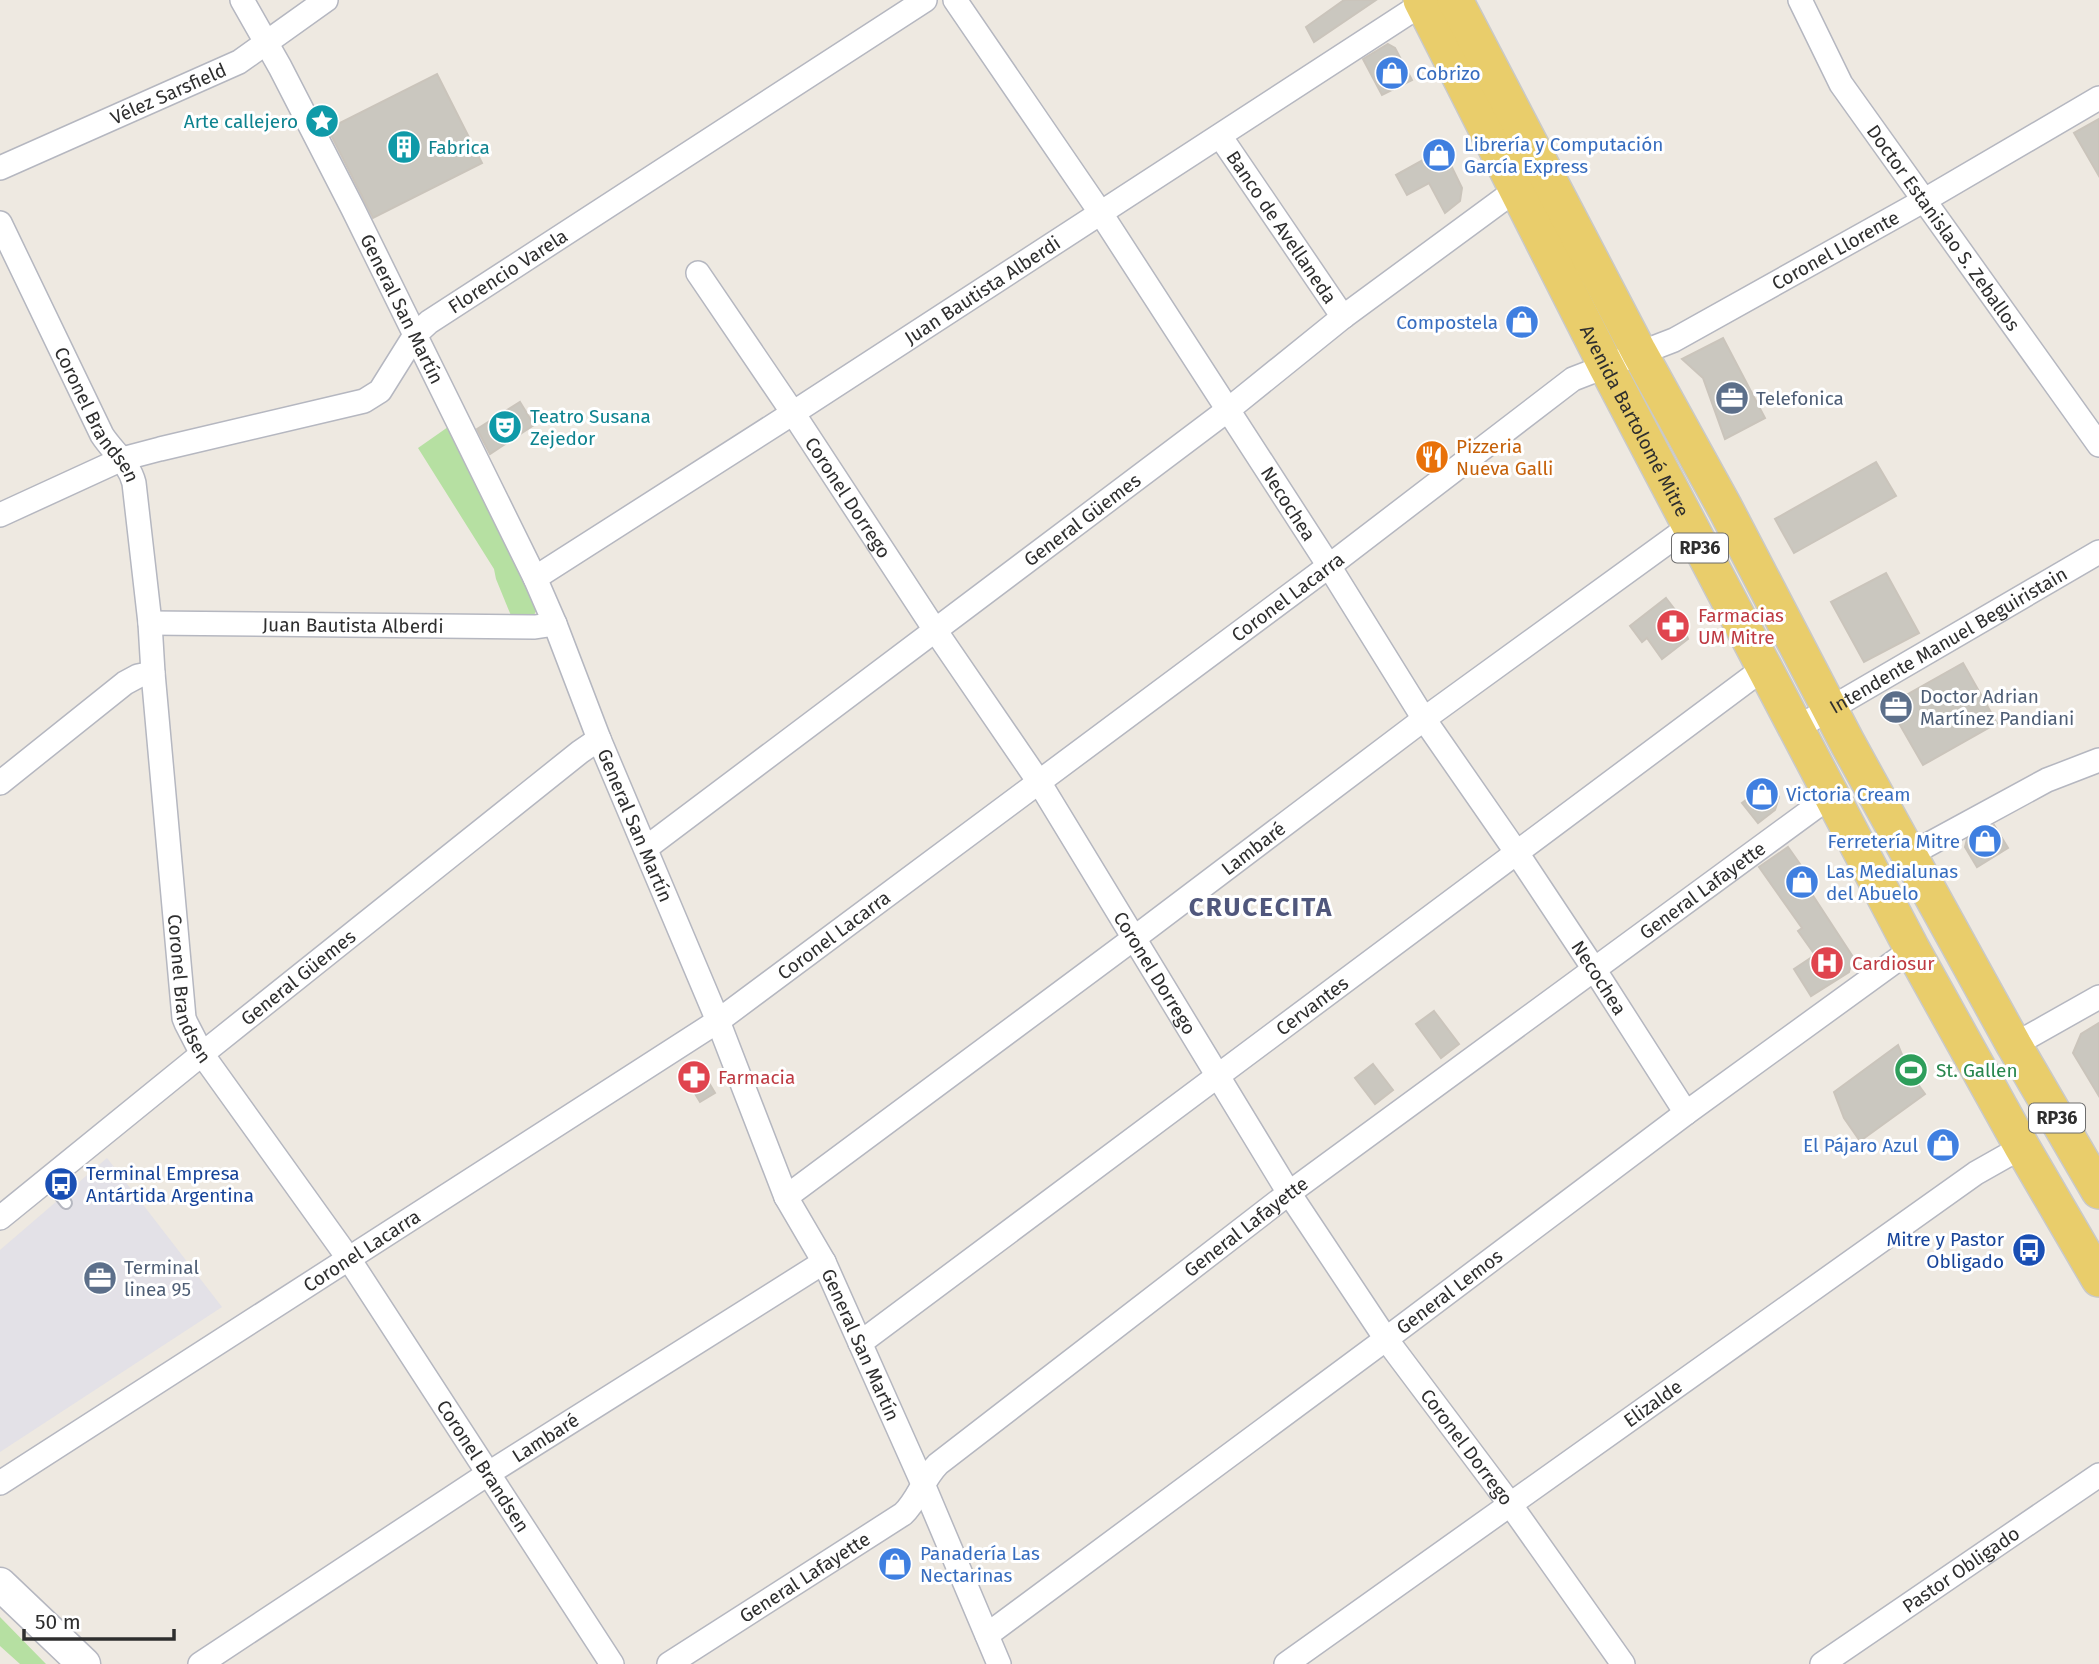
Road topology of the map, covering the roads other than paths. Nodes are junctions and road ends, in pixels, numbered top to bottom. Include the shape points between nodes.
1 (242, 0) edge
2 (326, 0) edge
3 (925, 0) edge
4 (955, 0) edge
5 (1800, 0) edge
6 (1432, 1) edge
7 (265, 42) junction
8 (2099, 97) edge
9 (1220, 136) junction
10 (0, 168) edge
11 (1517, 189) junction
12 (1923, 201) junction
13 (1100, 212) junction
14 (0, 223) edge
15 (698, 273) dead end
16 (1343, 317) junction
17 (415, 335) junction
18 (1639, 352) junction
19 (1605, 366) junction
20 (1229, 410) junction
21 (793, 413) junction
22 (2099, 445) edge
23 (122, 459) junction
24 (0, 515) edge
25 (1690, 526) junction
26 (2099, 552) edge
27 (1329, 566) junction
28 (535, 578) junction
29 (150, 623) junction
30 (555, 624) junction
31 (935, 630) junction
32 (1764, 668) junction
33 (153, 673) junction
34 (1830, 710) junction
35 (1424, 719) junction
36 (1797, 728) junction
37 (599, 739) junction
38 (2099, 760) edge
39 (1039, 782) junction
40 (0, 783) edge
41 (1832, 795) junction
42 (646, 848) junction
43 (1517, 853) junction
44 (1909, 855) junction
45 (1133, 939) junction
46 (1912, 949) junction
47 (1594, 969) junction
48 (2099, 997) edge
49 (718, 1021) junction
50 (2014, 1045) junction
51 (202, 1054) junction
52 (1218, 1076) junction
53 (1686, 1113) junction
54 (2022, 1147) junction
55 (47, 1179) junction
56 (2099, 1191) edge
57 (1289, 1193) junction
58 (786, 1198) junction
59 (66, 1203) dead end
60 (0, 1217) edge
61 (349, 1259) junction
62 (824, 1262) junction
63 (2099, 1279) edge
64 (1386, 1339) junction
65 (860, 1343) junction
66 (489, 1474) junction
67 (2099, 1475) edge
68 (0, 1483) edge
69 (923, 1484) junction
70 (1510, 1504) junction
71 (0, 1584) edge
72 (987, 1635) junction
73 (85, 1664) edge
74 (200, 1664) edge
75 (612, 1664) edge
76 (670, 1664) edge
77 (999, 1664) edge
78 (1286, 1664) edge
79 (1623, 1664) edge
80 (1822, 1664) edge

1 - 7 street, General San Martín
2 - 7 street, Vélez Sarsfield
3 - 17 street, Florencio Varela
4 - 13 street, Necochea
5 - 12 street, Doctor Estanislao S. Zeballos via 1841,84
6 - 9 street, Juan Bautista Alberdi
6 - 11 main road, Avenida Bartolomé Mitre / RP36
6 - 18 main road, Avenida Bartolomé Mitre / RP36
7 - 10 street, Vélez Sarsfield via 239,62
7 - 17 street, General San Martín
8 - 12 street, Coronel Llorente
9 - 13 street, Juan Bautista Alberdi
9 - 16 street, Banco de Avellaneda
11 - 16 street, General Güemes
11 - 19 main road, Avenida Bartolomé Mitre / RP36
12 - 18 street, Coronel Llorente via 1674,340
12 - 22 street, Doctor Estanislao S. Zeballos
13 - 20 street, Necochea
13 - 21 street, Juan Bautista Alberdi
14 - 23 street, Coronel Brandsen via 102,435
15 - 21 street, Coronel Dorrego
16 - 20 street, General Güemes
17 - 23 street, Florencio Varela via 380,391 364,401
17 - 28 street, General San Martín
18 - 19 street, Coronel Lacarra
18 - 34 main road, Avenida Bartolomé Mitre / RP36
19 - 25 main road, Avenida Bartolomé Mitre / RP36
19 - 27 street, Coronel Lacarra via 1573,379
20 - 27 street, Necochea
20 - 31 street, General Güemes
21 - 28 street, Juan Bautista Alberdi
21 - 31 street, Coronel Dorrego
23 - 24 street, Florencio Varela
23 - 29 street, Coronel Brandsen via 134,483
25 - 32 main road, Avenida Bartolomé Mitre / RP36
25 - 35 street, Lambaré
26 - 34 street, Intendente Manuel Beguiristain
27 - 35 street, Necochea
27 - 39 street, Coronel Lacarra
28 - 30 street, General San Martín
29 - 30 street, Juan Bautista Alberdi
29 - 33 street, Coronel Brandsen
30 - 37 street, General San Martín
31 - 39 street, Coronel Dorrego
31 - 42 street, General Güemes
32 - 36 main road, Avenida Bartolomé Mitre / RP36
32 - 43 street, Cervantes
33 - 40 street via 125,683
33 - 51 street, Coronel Brandsen via 184,1018
34 - 36 street, Intendente Manuel Beguiristain
34 - 44 main road, Avenida Bartolomé Mitre / RP36
35 - 43 street, Necochea
35 - 45 street, Lambaré
36 - 41 main road, Avenida Bartolomé Mitre / RP36
37 - 42 street, General San Martín
37 - 51 street, General Güemes
38 - 44 street via 2047,780
39 - 45 street, Coronel Dorrego
39 - 49 street, Coronel Lacarra
41 - 46 main road, Avenida Bartolomé Mitre / RP36
41 - 47 street, General Lafayette
42 - 49 street, General San Martín
43 - 47 street, Necochea
43 - 52 street, Cervantes
44 - 50 main road, Avenida Bartolomé Mitre / RP36
45 - 52 street, Coronel Dorrego
45 - 58 street, Lambaré
46 - 53 street, General Lemos
46 - 54 main road, Avenida Bartolomé Mitre / RP36
47 - 53 street, Necochea
47 - 57 street, General Lafayette
48 - 50 street
49 - 58 street, General San Martín
49 - 61 street, Coronel Lacarra
50 - 56 main road, Avenida Bartolomé Mitre / RP36
51 - 55 street, General Güemes
51 - 61 street, Coronel Brandsen
52 - 57 street, Coronel Dorrego
52 - 65 street, Cervantes
53 - 64 street, General Lemos
54 - 63 main road, Avenida Bartolomé Mitre / RP36
54 - 70 street, Elizalde via 1976,1173
55 - 59 lane
55 - 60 street, General Güemes
57 - 64 street, Coronel Dorrego
57 - 69 street, General Lafayette via 938,1464
58 - 62 street, General San Martín
61 - 66 street, Coronel Brandsen
61 - 68 street, Coronel Lacarra
62 - 65 street, General San Martín
62 - 66 street, Lambaré
64 - 70 street, Coronel Dorrego
64 - 72 street, General Lemos
65 - 69 street, General San Martín
66 - 74 street, Lambaré
66 - 75 street, Coronel Brandsen
67 - 80 street, Pastor Obligado
69 - 72 street, General San Martín
69 - 76 street, General Lafayette via 903,1514
70 - 78 street, Elizalde
70 - 79 street, Coronel Dorrego
71 - 73 main road
72 - 77 street, General San Martín

